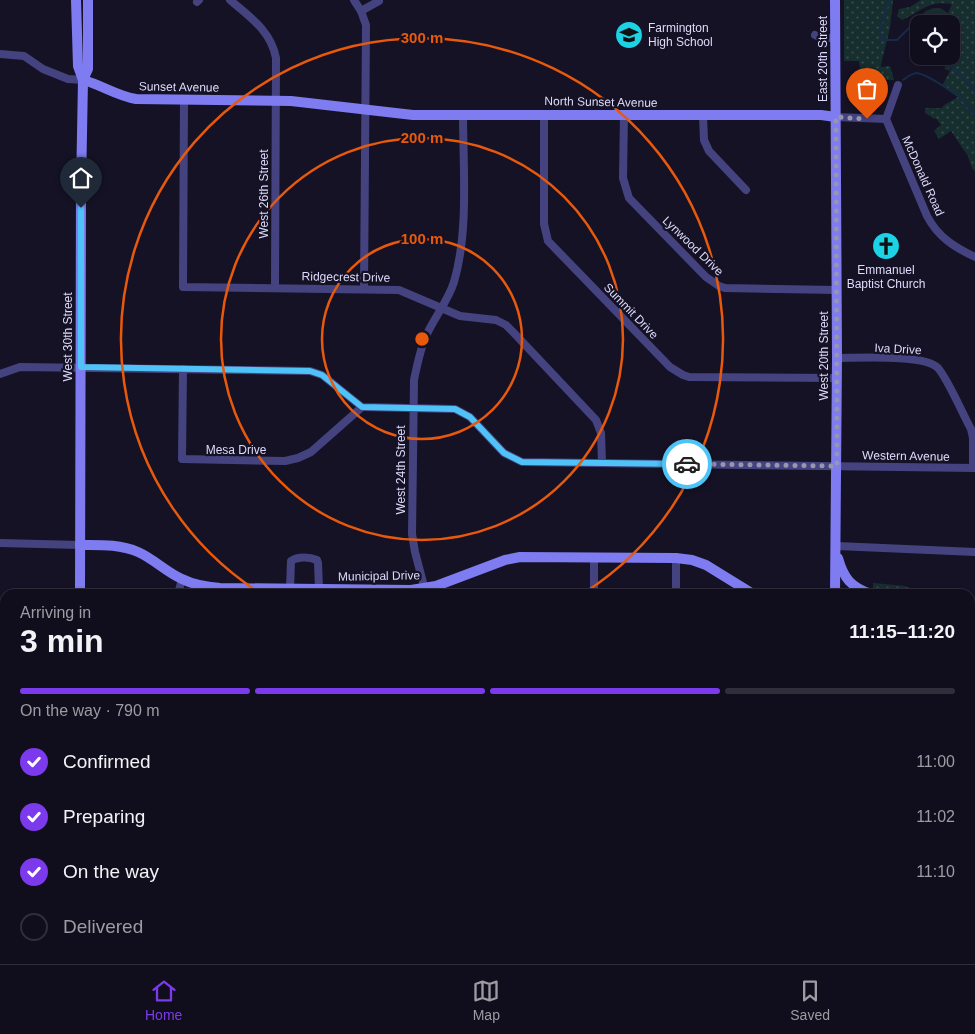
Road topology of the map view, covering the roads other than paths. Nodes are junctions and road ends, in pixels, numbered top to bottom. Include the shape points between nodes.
1 (76, 0) edge
2 (88, 0) edge
3 (230, 0) edge
4 (354, 0) edge
5 (835, 0) edge
6 (379, 1) dead end
7 (361, 11) junction
8 (815, 35) dead end
9 (835, 38) junction
10 (0, 54) edge
11 (83, 80) junction
12 (898, 85) dead end
13 (184, 100) junction
14 (276, 100) junction
15 (366, 110) junction
16 (463, 114) junction
17 (544, 114) junction
18 (624, 114) junction
19 (703, 116) junction
20 (836, 117) junction
21 (886, 119) junction
22 (746, 190) dead end
23 (975, 257) edge
24 (275, 288) junction
25 (364, 288) junction
26 (836, 290) junction
27 (441, 308) junction
28 (837, 358) junction
29 (81, 367) junction
30 (183, 369) junction
31 (0, 374) edge
32 (837, 378) junction
33 (362, 407) junction
34 (413, 407) junction
35 (602, 463) junction
36 (837, 466) junction
37 (974, 468) edge
38 (0, 543) edge
39 (80, 545) junction
40 (837, 549) junction
41 (975, 552) edge
42 (594, 557) junction
43 (676, 558) junction
44 (182, 579) junction
45 (80, 589) edge
46 (179, 589) edge
47 (238, 589) edge
48 (290, 589) joint
49 (319, 589) joint
50 (424, 589) edge
51 (430, 589) edge
52 (594, 589) edge
53 (676, 589) edge
54 (745, 589) edge
55 (835, 589) edge
56 (858, 589) edge

1 - 11 street via 78,66
2 - 11 street via 88,69
3 - 14 street, West 26th Street via 259,25 272,42 276,58
4 - 7 street
5 - 9 street, East 20th Street
6 - 7 street
7 - 15 street via 366,25
8 - 9 street
9 - 20 street, East 20th Street
10 - 11 street, Sunset Avenue via 24,56 58,75
11 - 13 street, Sunset Avenue via 129,98
11 - 29 street, West 30th Street
12 - 21 street
13 - 14 street, Sunset Avenue
13 - 24 street, Ridgecrest Drive via 183,287
14 - 15 street, Sunset Avenue
14 - 24 street, West 26th Street
15 - 16 street, North Sunset Avenue via 413,115
15 - 25 street
16 - 17 street, North Sunset Avenue
16 - 27 street, West 24th Street via 463,237 453,284
17 - 18 street, North Sunset Avenue
17 - 32 street, Summit Drive via 544,224 548,241 670,367 689,377
18 - 19 street, North Sunset Avenue
18 - 26 street, Lynwood Drive via 623,178 629,198 714,283 725,288
19 - 20 street, North Sunset Avenue
19 - 22 street via 704,140 709,152
20 - 21 street
20 - 26 street, West 20th Street
21 - 23 street, McDonald Road via 932,225 947,242
24 - 25 street, Ridgecrest Drive
25 - 27 street, Ridgecrest Drive via 398,290
26 - 28 street, West 20th Street
27 - 34 street, West 24th Street via 418,360
27 - 35 street, Ridgecrest Drive via 460,316 496,320 506,325 596,420 601,433
28 - 32 street, West 20th Street
28 - 37 street, Iva Drive via 919,359 935,365 971,429
29 - 30 street
29 - 31 street via 20,367
29 - 39 street, West 30th Street
30 - 33 street via 310,371 322,375
30 - 33 street, Mesa Drive via 182,460 285,461 298,458 311,452
32 - 36 street, West 20th Street
33 - 34 street, Western Avenue
34 - 35 street, Western Avenue via 455,409 470,417 504,453 522,462
34 - 50 street, West 24th Street via 412,534
35 - 36 street, Western Avenue
36 - 37 street, Western Avenue
36 - 40 street, West 20th Street
38 - 39 street, Municipal Drive
39 - 44 street, Municipal Drive via 115,546 138,552
39 - 45 street, West 30th Street
40 - 41 street
40 - 55 street, West 20th Street
40 - 56 street via 840,565 850,583
42 - 43 street, Municipal Drive
42 - 51 street, Municipal Drive via 512,558
42 - 52 street
43 - 53 street
43 - 54 street, Municipal Drive via 706,565
44 - 46 street
44 - 47 street, Municipal Drive via 212,587
48 - 49 street, Municipal Drive
48 - 49 street via 291,561 297,558 317,560

